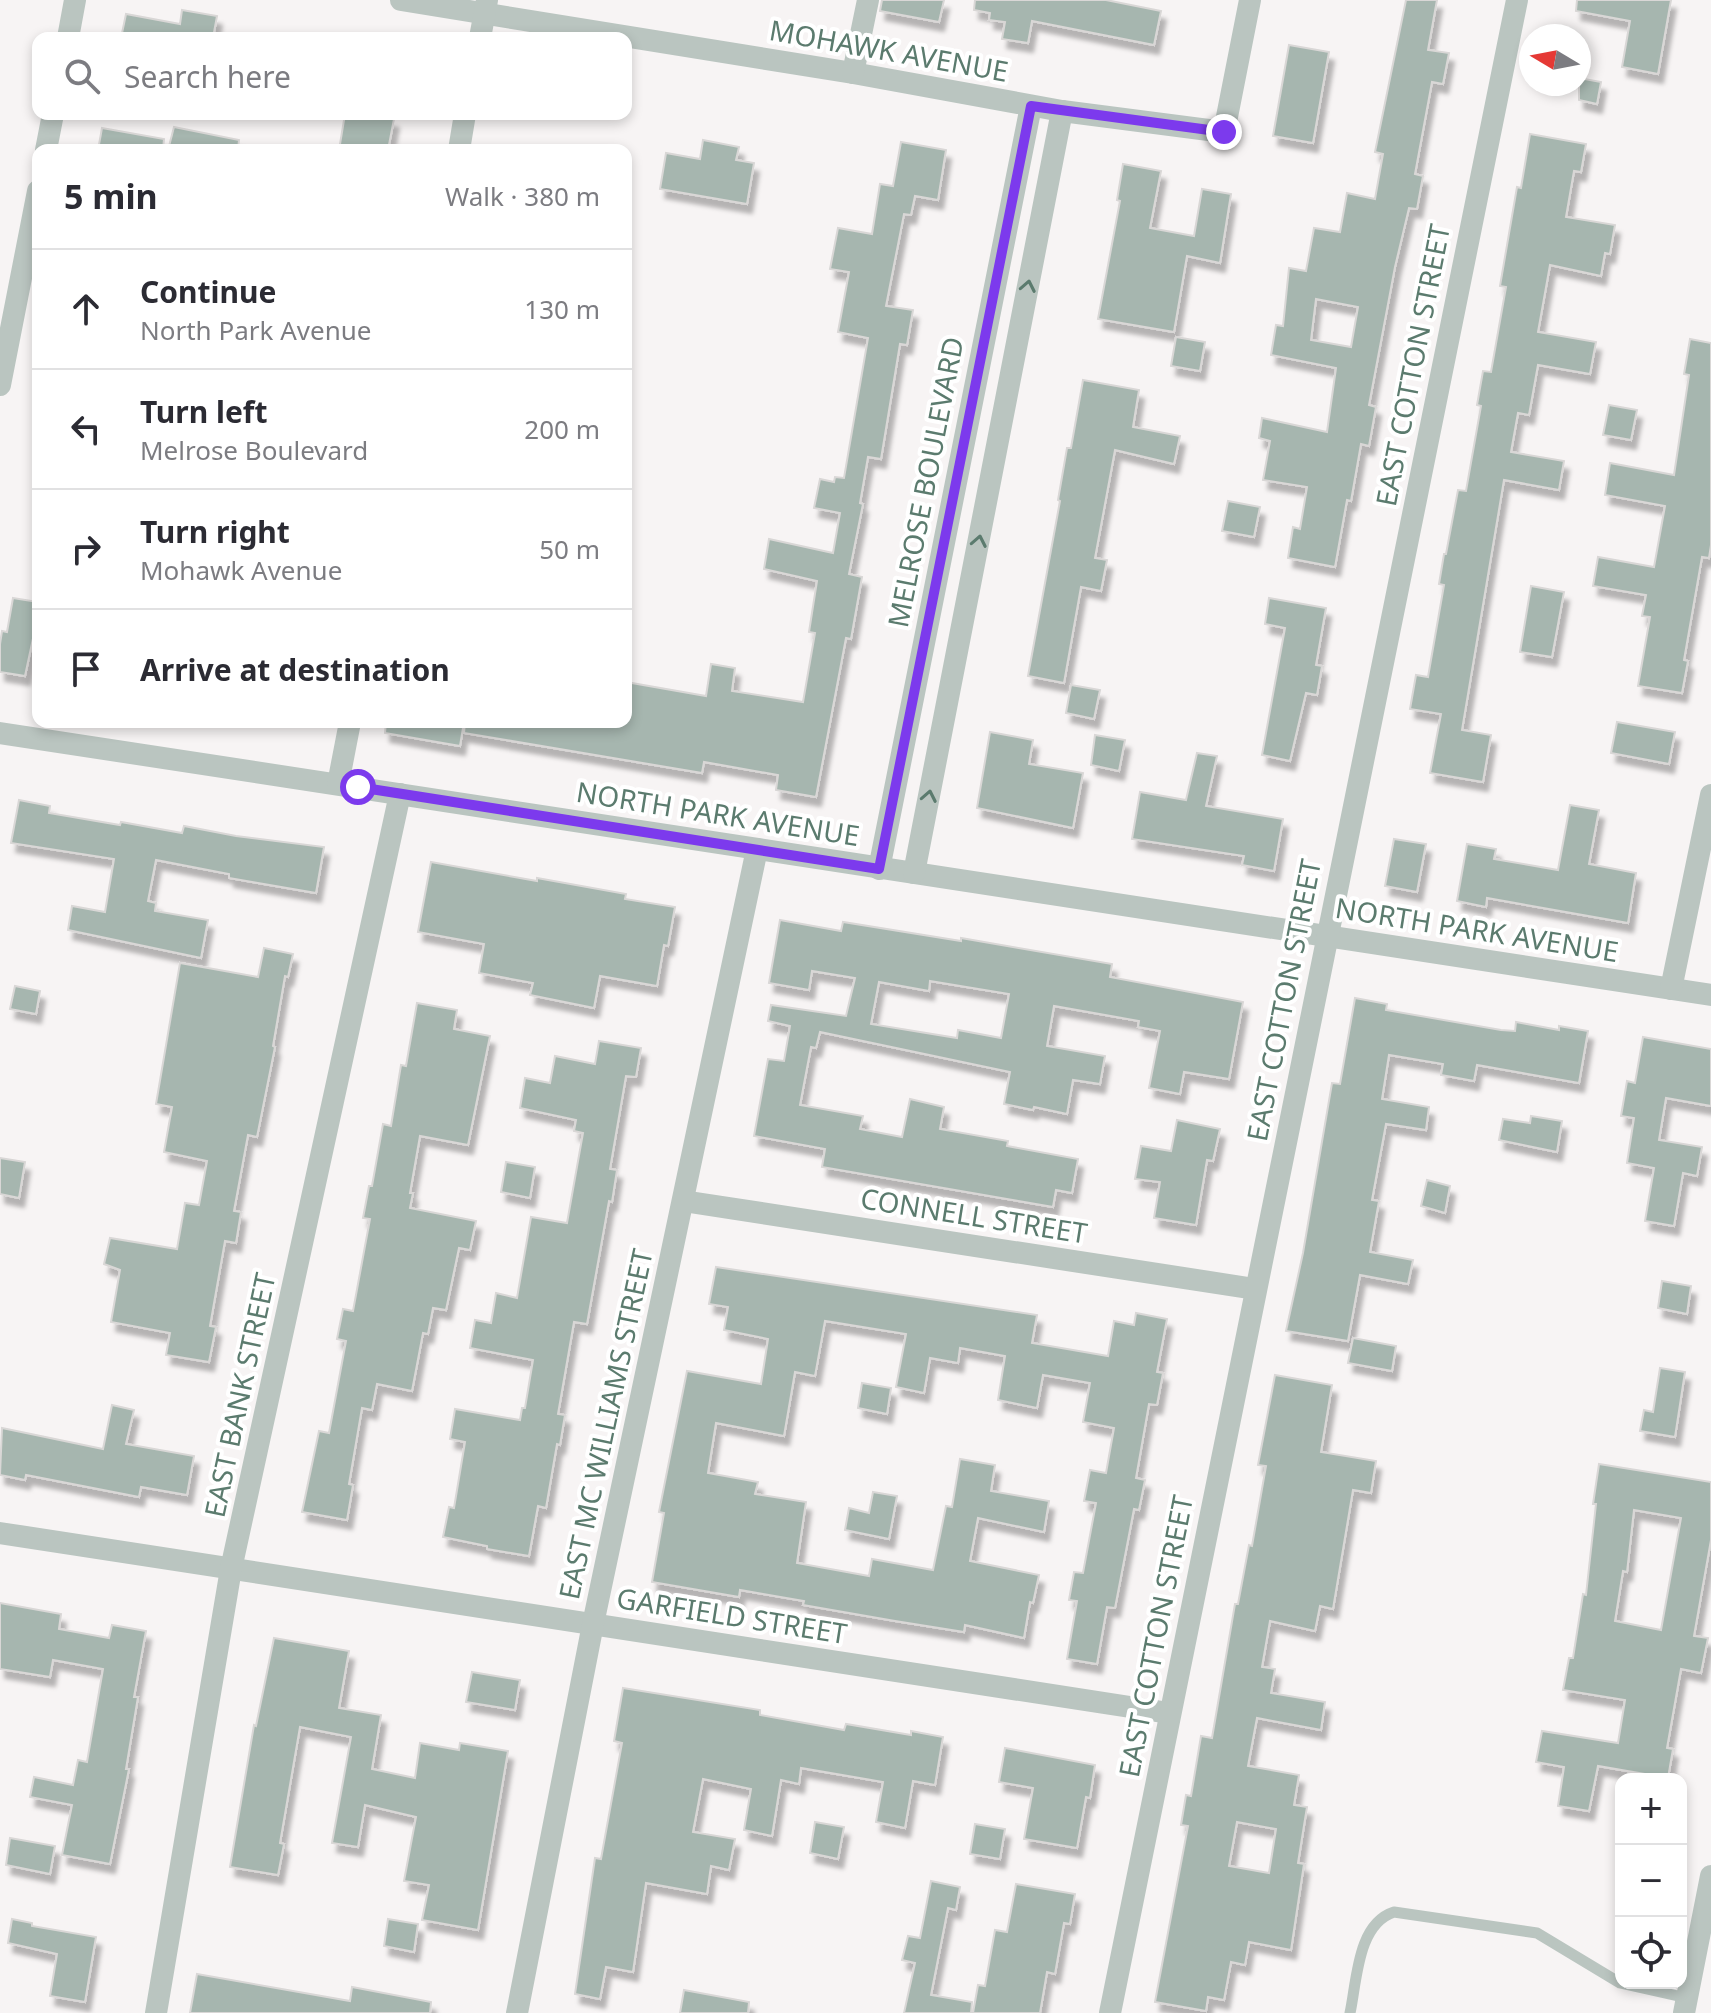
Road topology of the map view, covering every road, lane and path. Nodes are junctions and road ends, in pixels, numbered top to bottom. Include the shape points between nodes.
1 (75, 0) edge
2 (401, 0) edge
3 (868, 0) edge
4 (1250, 0) edge
5 (1517, 0) edge
6 (486, 6) edge
7 (69, 32) edge
8 (481, 32) edge
9 (628, 32) edge
10 (632, 33) edge
11 (853, 73) junction
12 (1031, 106) junction
13 (1062, 111) junction
14 (52, 120) edge
15 (464, 120) edge
16 (47, 144) edge
17 (460, 144) edge
18 (32, 222) edge
19 (0, 385) edge
20 (349, 728) edge
21 (0, 733) edge
22 (338, 784) junction
23 (400, 794) junction
24 (1711, 795) edge
25 (757, 849) junction
26 (879, 869) junction
27 (914, 873) junction
28 (1327, 936) junction
29 (1671, 989) junction
30 (1711, 995) edge
31 (683, 1201) junction
32 (1255, 1289) junction
33 (0, 1533) edge
34 (231, 1569) junction
35 (593, 1624) junction
36 (1169, 1713) junction
37 (1711, 1876) edge
38 (1685, 2005) edge
39 (156, 2013) edge
40 (517, 2013) edge
41 (1110, 2013) edge
42 (1350, 2013) edge

1 - 7 street
2 - 6 street, MOHAWK AVENUE
3 - 11 street
4 - 13 street, MOHAWK AVENUE via 1224,132
5 - 28 street, EAST COTTON STREET
6 - 8 street
6 - 9 street, MOHAWK AVENUE
10 - 11 street, MOHAWK AVENUE
11 - 12 street, MOHAWK AVENUE
12 - 13 street, MOHAWK AVENUE
12 - 26 street, MELROSE BOULEVARD
27 -> 13 street
14 - 16 street
15 - 17 street
18 - 19 street
20 - 22 street
21 - 22 street, NORTH PARK AVENUE
22 - 23 street, NORTH PARK AVENUE
23 - 25 street, NORTH PARK AVENUE
23 - 34 street, EAST BANK STREET
24 - 29 street
25 - 26 street, NORTH PARK AVENUE
25 - 31 street, EAST MC WILLIAMS STREET
26 - 27 street, NORTH PARK AVENUE
27 - 28 street, NORTH PARK AVENUE
28 - 29 street, NORTH PARK AVENUE
28 - 32 street, EAST COTTON STREET
29 - 30 street, NORTH PARK AVENUE
31 - 32 street, CONNELL STREET
31 - 35 street, EAST MC WILLIAMS STREET
32 - 36 street, EAST COTTON STREET
33 - 34 street, GARFIELD STREET
34 - 35 street, GARFIELD STREET
34 - 39 street, EAST BANK STREET
35 - 36 street, GARFIELD STREET
35 - 40 street, EAST MC WILLIAMS STREET
36 - 41 street, EAST COTTON STREET
37 - 38 street
38 - 42 lane via 1620,1983 1537,1933 1394,1912 1371,1929

